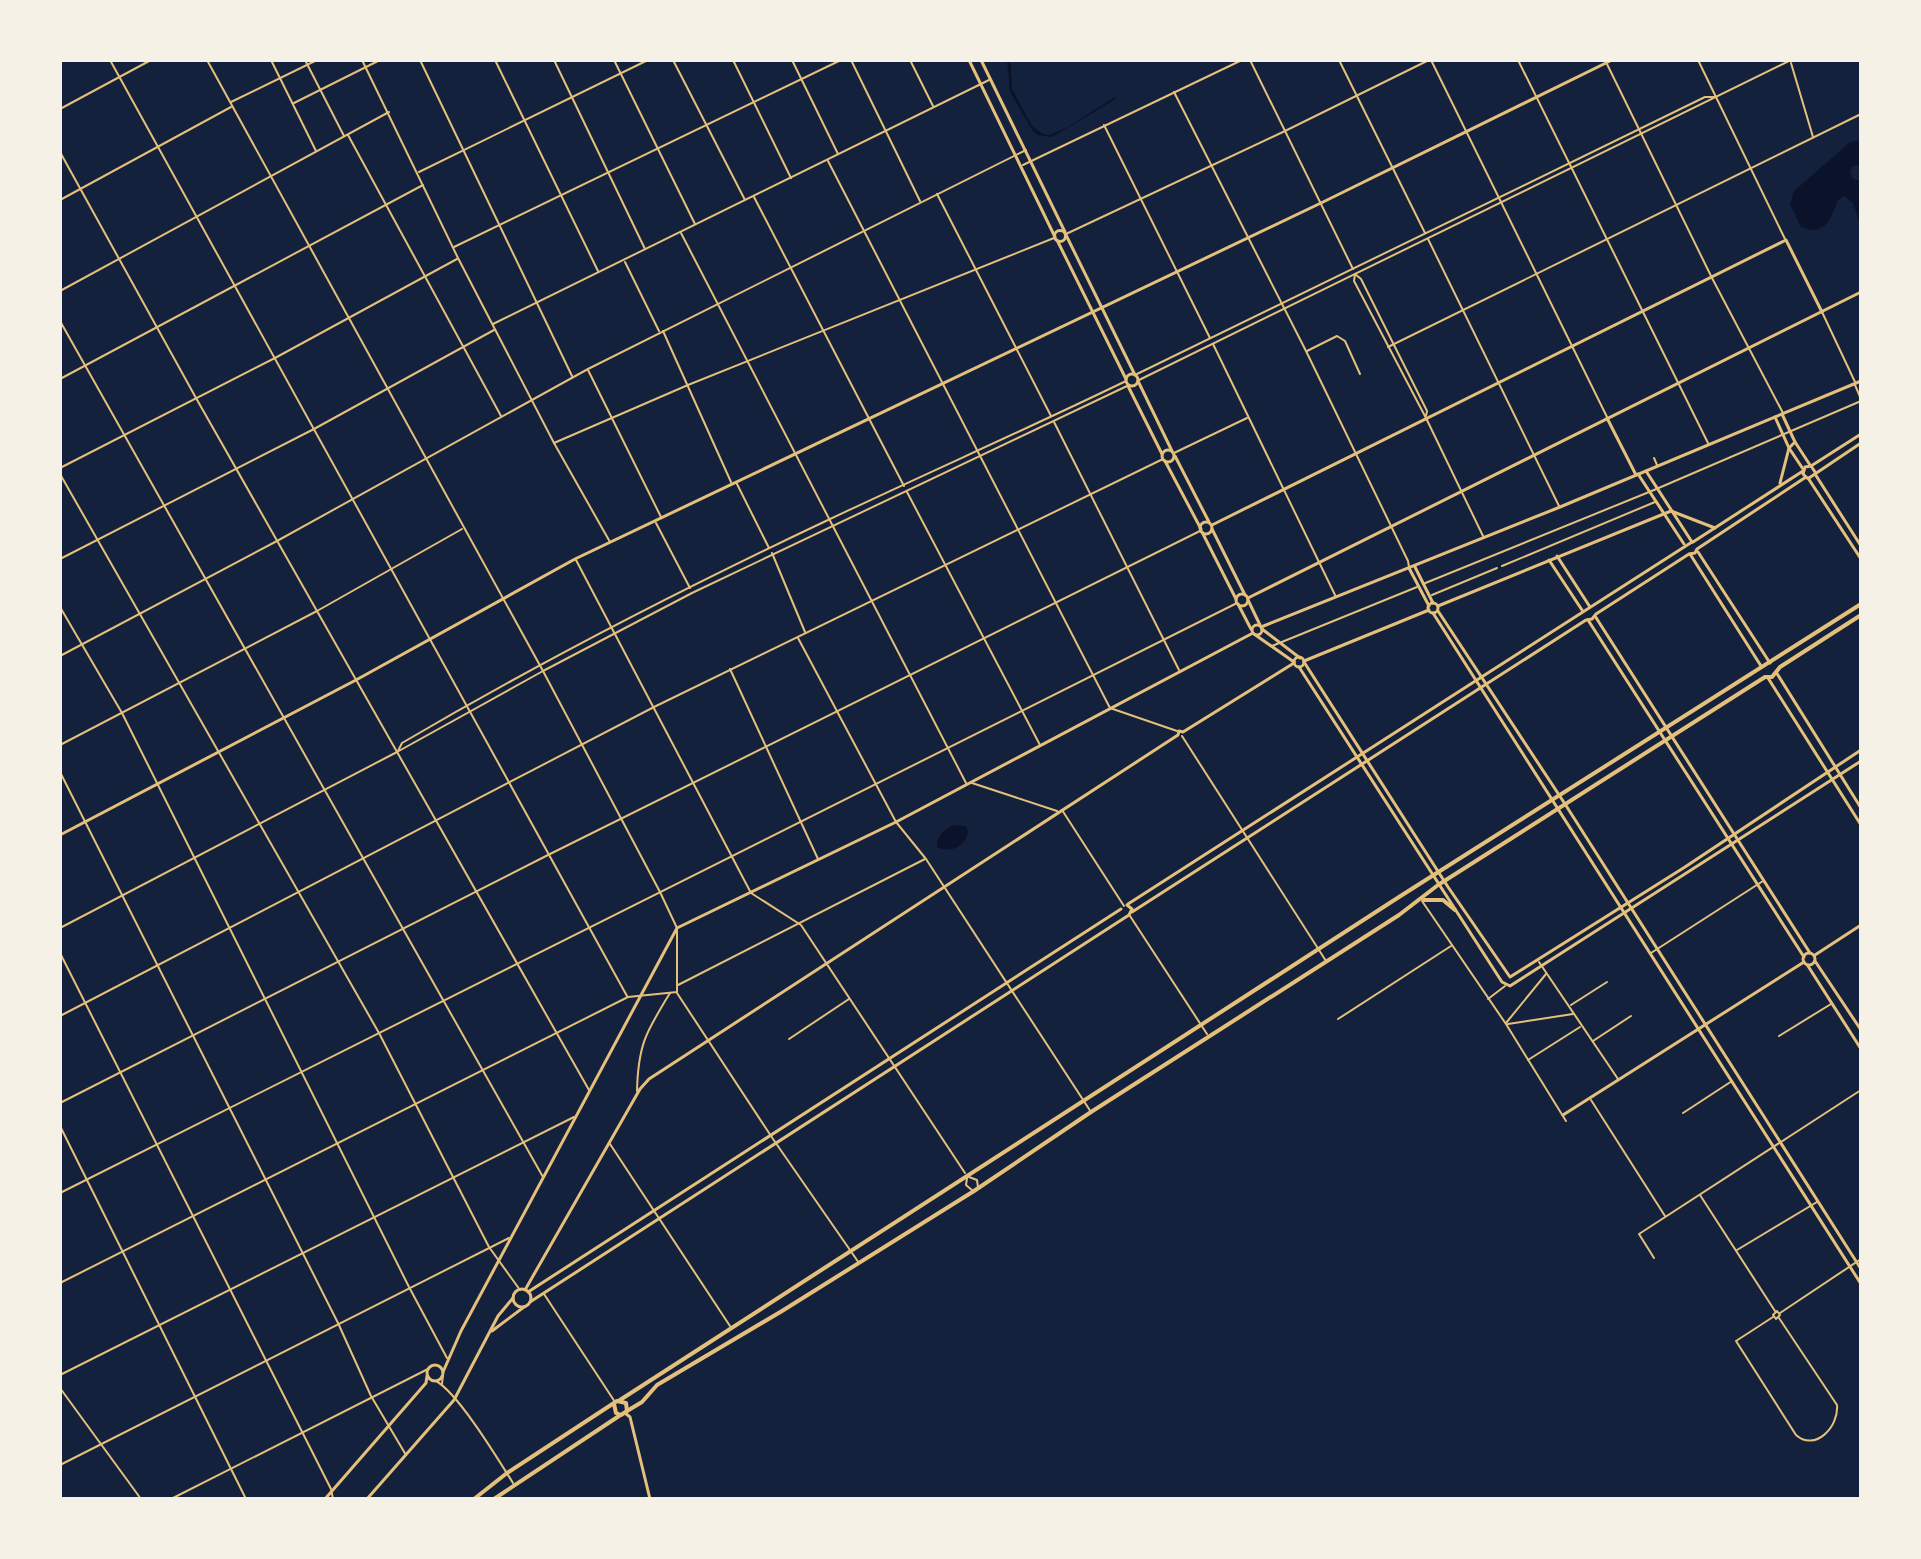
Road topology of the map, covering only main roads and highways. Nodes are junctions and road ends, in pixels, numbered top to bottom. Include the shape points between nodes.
1 (969, 60) edge
2 (981, 60) edge
3 (1612, 60) edge
4 (1605, 62) edge
5 (1065, 234) junction
6 (1056, 238) junction
7 (1861, 292) edge
8 (1102, 307) junction
9 (1091, 312) junction
10 (1822, 312) junction
11 (1135, 375) junction
12 (1138, 381) junction
13 (1857, 382) edge
14 (1127, 383) junction
15 (1783, 414) junction
16 (1775, 417) junction
17 (1607, 418) junction
18 (1861, 434) edge
19 (1795, 442) junction
20 (1861, 443) edge
21 (1789, 448) junction
22 (1174, 453) junction
23 (1164, 458) junction
24 (1810, 466) junction
25 (1803, 470) junction
26 (1645, 471) junction
27 (1815, 473) junction
28 (1637, 474) junction
29 (1807, 477) junction
30 (1780, 486) junction
31 (1755, 502) junction
32 (1759, 508) junction
33 (1671, 511) junction
34 (1664, 514) junction
35 (1211, 525) junction
36 (1715, 528) junction
37 (1201, 530) junction
38 (1692, 542) junction
39 (1861, 546) edge
40 (1685, 547) junction
41 (1697, 549) junction
42 (1689, 554) junction
43 (1557, 556) junction
44 (1861, 559) edge
45 (1549, 560) junction
46 (1414, 566) junction
47 (1409, 568) junction
48 (1247, 598) junction
49 (1237, 602) junction
50 (1731, 604) junction
51 (1861, 604) edge
52 (1591, 607) junction
53 (1433, 608) junction
54 (1724, 609) junction
55 (1583, 611) junction
56 (1596, 615) junction
57 (1861, 615) edge
58 (1587, 620) junction
59 (1261, 627) junction
60 (1253, 633) junction
61 (1303, 660) junction
62 (1294, 663) junction
63 (1770, 663) junction
64 (1299, 667) junction
65 (1761, 668) junction
66 (1629, 669) junction
67 (1776, 671) junction
68 (1623, 673) junction
69 (1483, 677) junction
70 (1767, 677) junction
71 (1477, 681) junction
72 (1487, 683) junction
73 (1481, 687) junction
74 (1666, 729) junction
75 (1661, 732) junction
76 (1351, 733) junction
77 (1671, 736) junction
78 (1522, 737) junction
79 (1814, 737) junction
80 (1344, 738) junction
81 (1665, 739) junction
82 (1808, 741) junction
83 (1516, 742) junction
84 (1861, 750) edge
85 (1363, 753) junction
86 (1356, 757) junction
87 (1368, 760) junction
88 (1861, 761) edge
89 (1361, 764) junction
90 (1834, 768) junction
91 (1333, 772) junction
92 (1827, 772) junction
93 (1839, 775) junction
94 (1338, 779) junction
95 (1832, 780) junction
96 (1708, 795) junction
97 (1560, 797) junction
98 (1703, 799) junction
99 (1554, 801) junction
100 (1565, 804) junction
101 (1280, 806) junction
102 (1559, 808) junction
103 (1861, 808) edge
104 (1284, 814) junction
105 (1861, 825) edge
106 (60, 835) edge
107 (1734, 835) junction
108 (1417, 837) junction
109 (1728, 839) junction
110 (1410, 841) junction
111 (1738, 841) junction
112 (1732, 845) junction
113 (1685, 867) junction
114 (1440, 873) junction
115 (1689, 874) junction
116 (1433, 878) junction
117 (1445, 881) junction
118 (1438, 885) junction
119 (1421, 900) junction
120 (1627, 902) junction
121 (1620, 906) junction
122 (1124, 907) junction
123 (1631, 908) junction
124 (1455, 910) junction
125 (1624, 913) junction
126 (1129, 914) junction
127 (1099, 923) junction
128 (1861, 925) edge
129 (1104, 930) junction
130 (1812, 954) junction
131 (1815, 961) junction
132 (1805, 962) junction
133 (971, 1006) junction
134 (976, 1013) junction
135 (1852, 1015) junction
136 (1843, 1021) junction
137 (1706, 1023) junction
138 (1699, 1027) junction
139 (1861, 1030) edge
140 (1861, 1049) edge
141 (812, 1109) junction
142 (1563, 1115) road end
143 (816, 1116) junction
144 (687, 1190) junction
145 (691, 1197) junction
146 (1859, 1260) edge
147 (1861, 1269) edge
148 (1861, 1284) edge
149 (524, 1290) junction
150 (786, 1292) junction
151 (513, 1298) junction
152 (530, 1302) junction
153 (793, 1304) junction
154 (525, 1306) junction
155 (492, 1331) junction
156 (447, 1360) junction
157 (434, 1365) junction
158 (427, 1373) junction
159 (443, 1374) junction
160 (434, 1381) junction
161 (426, 1383) junction
162 (616, 1402) junction
163 (624, 1413) junction
164 (325, 1499) edge
165 (367, 1499) edge
166 (474, 1499) edge
167 (494, 1499) edge
168 (650, 1499) edge

1 - 6 main road
2 - 5 main road
3 - 4 main road
4 - 8 main road
5 - 6 main road via 1063,240
5 - 6 main road via 1058,231
5 - 8 main road
6 - 9 main road
7 - 10 main road
8 - 9 main road
8 - 11 main road
9 - 14 main road
9 - 106 main road via 575,559
10 - 17 main road
10 - 35 main road via 1786,240
11 - 12 main road
11 - 14 main road via 1129,375
12 - 14 main road via 1134,386
12 - 22 main road
13 - 15 main road
14 - 23 main road
15 - 16 main road
15 - 19 main road
16 - 21 main road
16 - 26 main road
17 - 28 main road
17 - 48 main road
18 - 24 main road
19 - 21 main road
19 - 24 main road
20 - 27 main road
21 - 25 main road
21 - 30 main road
22 - 23 main road via 1171,461
22 - 23 main road via 1165,450
22 - 35 main road
23 - 37 main road
24 - 25 main road
24 - 27 main road
25 - 29 main road
25 - 30 main road
26 - 28 main road
26 - 33 main road
27 - 29 main road
27 - 39 main road
28 - 34 main road
28 - 46 main road
29 - 32 main road
29 - 44 main road
30 - 31 main road
31 - 32 main road
31 - 36 main road
32 - 41 main road
33 - 34 main road
33 - 36 main road
33 - 38 main road
34 - 40 main road
34 - 43 main road
35 - 37 main road via 1202,524
35 - 37 main road via 1209,533
35 - 48 main road
36 - 38 main road
37 - 49 main road
38 - 40 main road
38 - 41 main road
40 - 42 main road
40 - 52 main road
41 - 42 main road
41 - 50 main road
42 - 54 main road
42 - 56 main road
43 - 45 main road
43 - 52 main road
45 - 53 main road
45 - 55 main road
46 - 47 main road
46 - 53 main road
47 - 53 main road
47 - 59 main road
48 - 49 main road via 1243,606
48 - 49 main road via 1239,594
48 - 59 main road
49 - 60 main road
50 - 54 main road
50 - 63 main road
51 - 63 main road
52 - 55 main road
52 - 56 main road
53 - 61 main road
53 - 69 main road
53 - 71 main road
54 - 65 main road
55 - 58 main road
55 - 69 main road
56 - 58 main road
56 - 66 main road
57 - 67 main road
58 - 68 main road
58 - 72 main road
59 - 60 main road via 1254,626
59 - 60 main road via 1259,635
59 - 61 main road
60 - 62 main road
60 - 156 main road via 896,822 677,928
61 - 62 main road
61 - 64 main road
61 - 76 main road
62 - 64 main road
62 - 149 main road via 649,1079
63 - 65 main road
63 - 67 main road
64 - 80 main road
65 - 70 main road
65 - 74 main road
66 - 68 main road
66 - 74 main road
67 - 70 main road
67 - 79 main road
68 - 75 main road
69 - 71 main road
69 - 72 main road
70 - 77 main road
70 - 82 main road
71 - 73 main road
71 - 85 main road
72 - 73 main road
72 - 78 main road
73 - 83 main road
73 - 87 main road
74 - 75 main road
74 - 77 main road
75 - 81 main road
75 - 97 main road
76 - 80 main road
76 - 85 main road
77 - 81 main road
77 - 96 main road
78 - 83 main road
78 - 97 main road
79 - 82 main road
79 - 90 main road
80 - 86 main road
81 - 98 main road
81 - 100 main road
82 - 92 main road
83 - 99 main road
84 - 90 main road
85 - 86 main road
85 - 87 main road
86 - 89 main road
86 - 91 main road
87 - 89 main road
87 - 108 main road
88 - 93 main road
89 - 94 main road
89 - 110 main road
90 - 92 main road
90 - 93 main road
91 - 94 main road
91 - 101 main road
92 - 95 main road
92 - 107 main road
93 - 95 main road
93 - 103 main road
94 - 104 main road
95 - 105 main road
95 - 111 main road
96 - 98 main road
96 - 107 main road
97 - 99 main road
97 - 100 main road
98 - 109 main road
99 - 102 main road
99 - 114 main road
100 - 102 main road
100 - 120 main road
101 - 104 main road
101 - 122 main road
102 - 117 main road
102 - 121 main road
104 - 126 main road
107 - 109 main road
107 - 111 main road
108 - 110 main road
108 - 114 main road
109 - 112 main road
109 - 113 main road
110 - 116 main road
111 - 112 main road
111 - 130 main road
112 - 115 main road
112 - 132 main road
113 - 115 main road
113 - 120 main road
114 - 116 main road
114 - 117 main road
115 - 123 main road
116 - 118 main road
116 - 150 main road
117 - 118 main road
117 - 121 main road via 1507,976
118 - 119 main road
118 - 124 main road
119 - 124 main road via 1443,900
119 - 153 main road
120 - 121 main road
120 - 123 main road
121 - 125 main road
122 - 126 main road
122 - 126 main road
122 - 127 main road
123 - 125 main road
123 - 137 main road
124 - 125 main road via 1506,985 1513,986
125 - 138 main road
126 - 129 main road
127 - 129 main road
127 - 133 main road
128 - 130 main road
129 - 134 main road
130 - 131 main road
130 - 132 main road
131 - 132 main road
131 - 135 main road
132 - 136 main road
132 - 137 main road
133 - 134 main road
133 - 141 main road
134 - 143 main road
135 - 136 main road
135 - 139 main road
136 - 140 main road
137 - 138 main road
137 - 146 main road
138 - 142 main road
138 - 148 main road
141 - 143 main road
141 - 144 main road
143 - 145 main road
144 - 145 main road
144 - 149 main road
145 - 152 main road
146 - 147 main road
149 - 151 main road
149 - 152 main road
150 - 153 main road
150 - 162 main road
151 - 154 main road
151 - 155 main road
152 - 154 main road
153 - 163 main road via 657,1385
154 - 155 main road
155 - 165 main road via 454,1400
156 - 157 main road
156 - 159 main road
157 - 158 main road
157 - 159 main road
158 - 160 main road
158 - 161 main road
159 - 160 main road
160 - 161 main road
161 - 164 main road
162 - 163 main road via 614,1412
162 - 163 main road via 626,1403
162 - 166 main road
163 - 167 main road
163 - 168 main road via 630,1417

